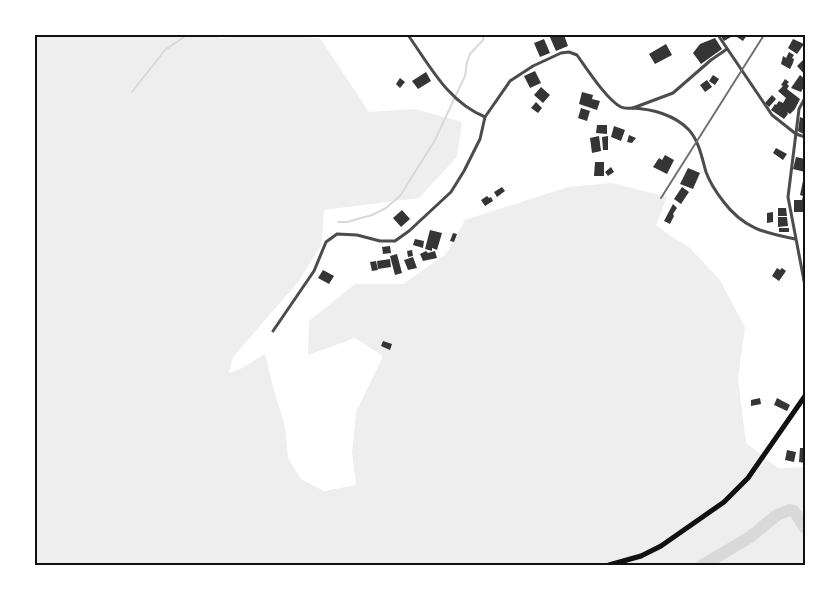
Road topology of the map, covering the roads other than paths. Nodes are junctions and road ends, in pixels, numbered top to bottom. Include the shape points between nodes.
1 (408, 35) edge
2 (718, 35) edge
3 (727, 49) junction
4 (805, 98) edge
5 (633, 108) junction
6 (483, 117) junction
7 (796, 134) junction
8 (805, 137) edge
9 (795, 239) junction
10 (805, 286) edge
11 (273, 331) dead end
12 (805, 396) edge
13 (609, 565) edge

1 - 6 street via 444,88
2 - 3 street
3 - 5 street via 673,93
3 - 7 street via 772,115
4 - 7 street via 799,110
5 - 6 street via 624,109 614,103 577,55 569,52 532,66 510,81
5 - 9 street via 660,112 690,130 700,148 712,187 737,218 757,230
6 - 11 street via 480,139 451,192 396,241 338,234 326,242 314,271
7 - 8 street
7 - 9 street via 788,197
9 - 10 street
12 - 13 highway via 748,478 724,502 661,546 641,556

